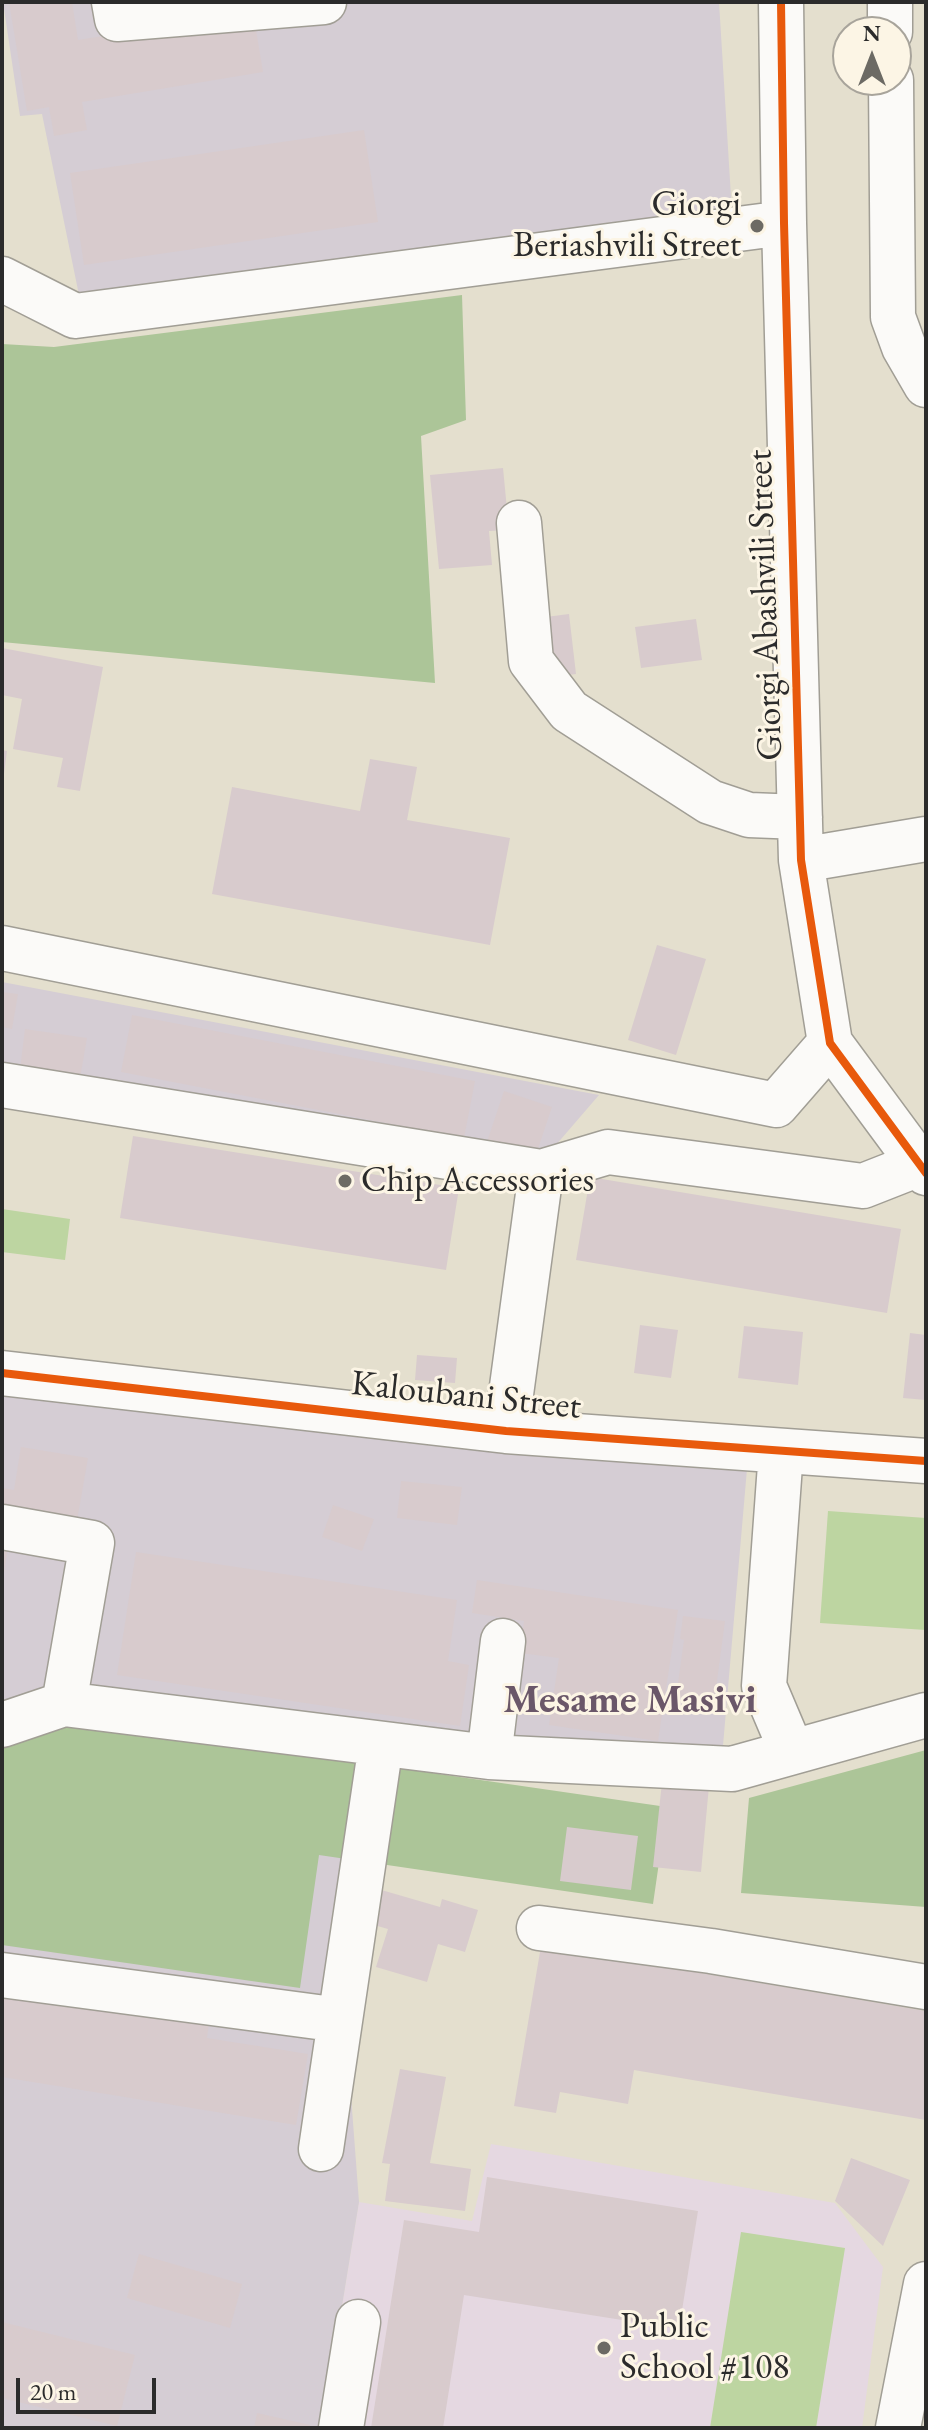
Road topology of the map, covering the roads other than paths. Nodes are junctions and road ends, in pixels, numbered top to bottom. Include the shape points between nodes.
1 (114, 2) edge
2 (324, 2) edge
3 (781, 2) edge
4 (891, 96) edge
5 (784, 223) junction
6 (2, 279) edge
7 (926, 385) edge
8 (519, 523) dead end
9 (800, 817) junction
10 (926, 839) edge
11 (801, 860) junction
12 (2, 948) edge
13 (830, 1043) junction
14 (2, 1085) edge
15 (922, 1168) edge
16 (541, 1172) junction
17 (2, 1373) edge
18 (506, 1431) junction
19 (781, 1451) junction
20 (926, 1461) edge
21 (2, 1527) edge
22 (503, 1641) dead end
23 (64, 1704) junction
24 (926, 1715) edge
25 (2, 1725) edge
26 (381, 1744) junction
27 (792, 1752) junction
28 (489, 1757) junction
29 (539, 1928) dead end
30 (2, 1975) edge
31 (926, 1987) edge
32 (340, 2020) junction
33 (321, 2149) dead end
34 (926, 2284) edge
35 (358, 2322) dead end
36 (341, 2428) edge
37 (898, 2428) edge

1 - 2 street via 117,19
3 - 5 street, Giorgi Abashvili Street
4 - 7 street via 893,317
5 - 6 street via 75,316
5 - 9 street, Giorgi Abashvili Street
8 - 9 street via 531,661 569,711 710,802 749,815
9 - 11 street, Giorgi Abashvili Street
10 - 11 street
11 - 13 street, Giorgi Abashvili Street
12 - 13 street via 776,1105
13 - 15 street, Giorgi Abashvili Street
14 - 16 street
15 - 16 street via 863,1186 608,1152
16 - 18 street
17 - 18 street, Kaloubani Street
18 - 19 street, Kaloubani Street
19 - 20 street, Kaloubani Street
19 - 27 street via 764,1686
21 - 23 street via 92,1543
22 - 28 street
23 - 25 street
23 - 26 street
24 - 27 street
26 - 28 street
26 - 32 street
27 - 28 street via 732,1769
29 - 31 street
30 - 32 street
32 - 33 street
34 - 37 street
35 - 36 street

